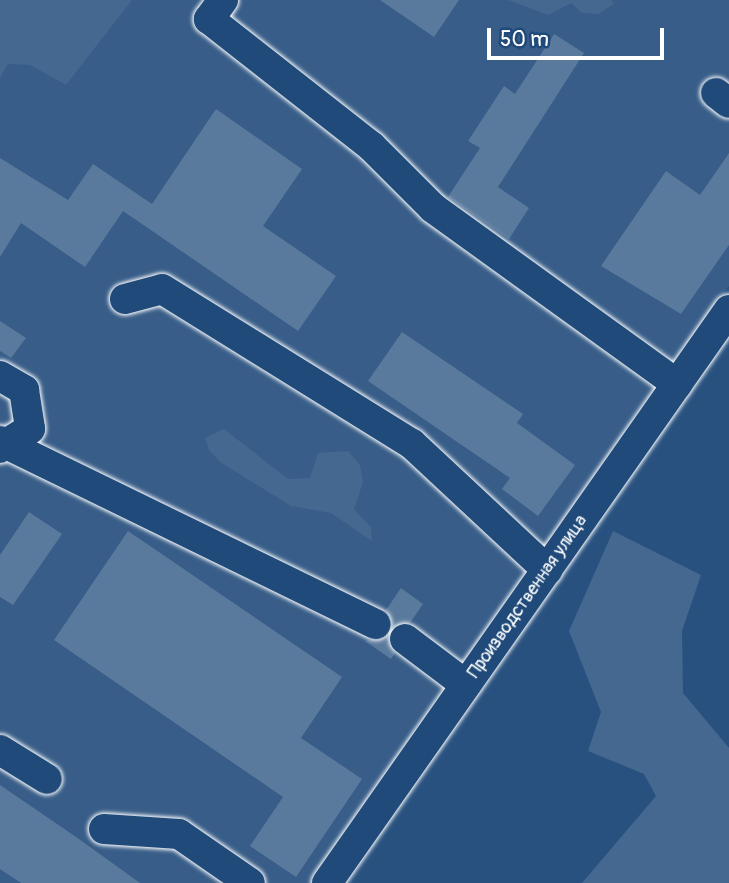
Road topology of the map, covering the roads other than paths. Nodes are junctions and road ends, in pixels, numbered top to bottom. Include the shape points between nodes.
1 (223, 0) edge
2 (125, 299) dead end
3 (729, 310) edge
4 (0, 376) edge
5 (677, 384) junction
6 (1, 444) edge
7 (547, 570) junction
8 (376, 624) dead end
9 (405, 639) dead end
10 (466, 685) junction
11 (0, 750) edge
12 (47, 779) dead end
13 (104, 829) dead end
14 (250, 883) edge
15 (327, 883) edge

1 - 5 street via 209,19 372,147 433,208
2 - 7 street via 162,289 412,444
3 - 5 street, Производственная улица
4 - 6 street via 24,390 30,429
5 - 7 street, Производственная улица
6 - 8 street
7 - 10 street, Производственная улица
9 - 10 street
10 - 15 street, Производственная улица
11 - 12 street
13 - 14 street via 179,834

